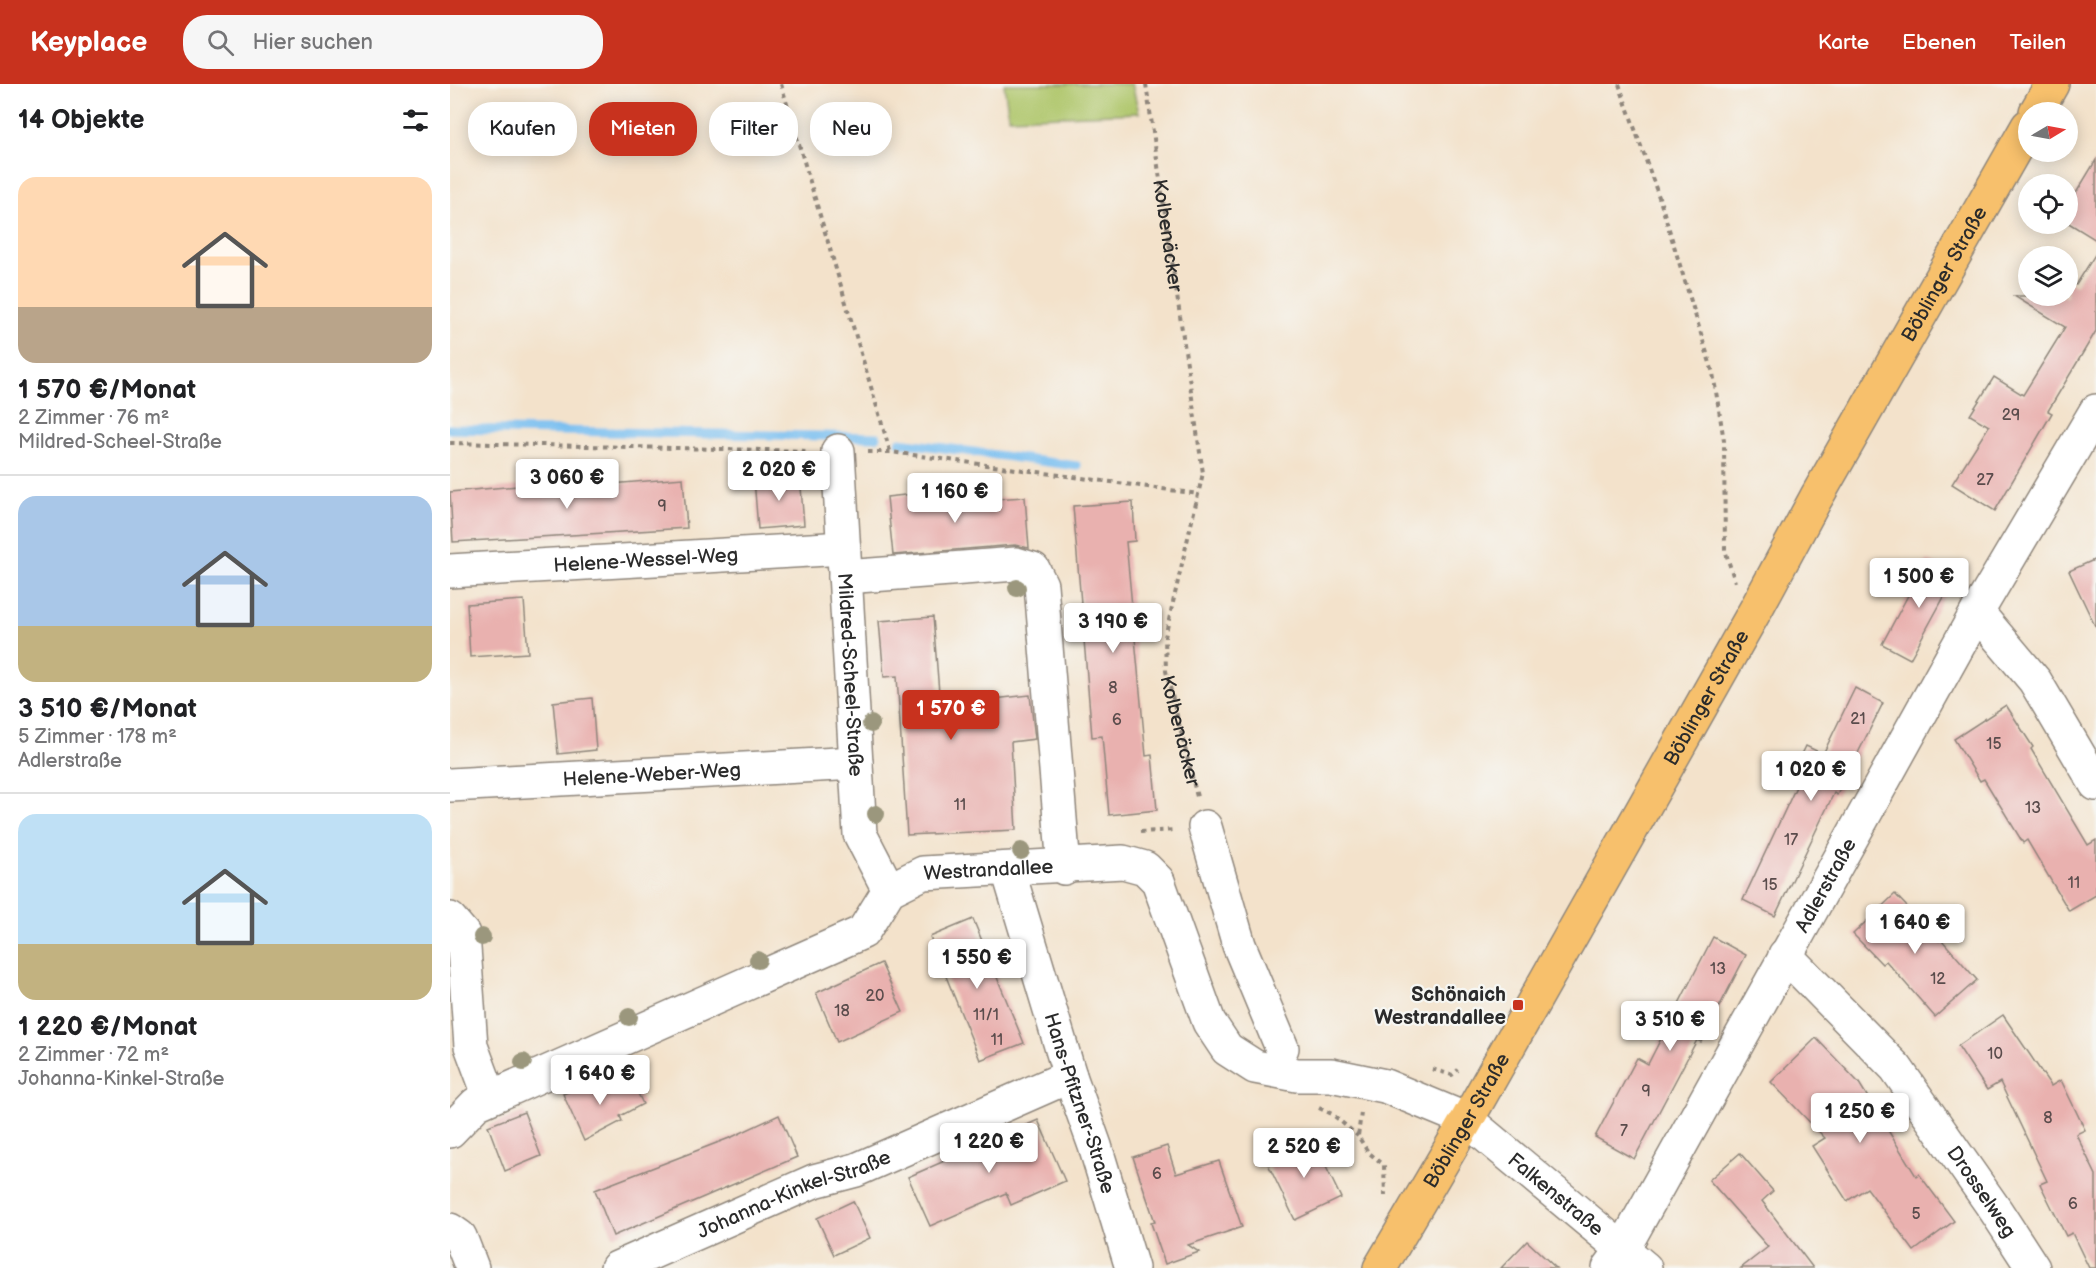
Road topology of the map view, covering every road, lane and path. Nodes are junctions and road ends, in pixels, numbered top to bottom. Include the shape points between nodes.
1 (782, 84) edge
2 (1146, 84) edge
3 (1619, 84) edge
4 (2052, 84) edge
5 (2042, 102) edge
6 (2018, 144) edge
7 (2096, 411) edge
8 (450, 443) edge
9 (838, 452) junction
10 (891, 452) junction
11 (1199, 494) junction
12 (844, 563) junction
13 (450, 571) edge
14 (1756, 609) junction
15 (1977, 612) junction
16 (856, 762) junction
17 (2096, 784) edge
18 (450, 785) edge
19 (1204, 827) joint
20 (1064, 867) junction
21 (1008, 870) junction
22 (889, 890) junction
23 (450, 919) edge
24 (1785, 955) junction
25 (1282, 1048) dead end
26 (1070, 1076) junction
27 (1375, 1084) junction
28 (490, 1097) junction
29 (1467, 1120) junction
30 (450, 1131) edge
31 (1385, 1203) dead end
32 (450, 1230) edge
33 (1626, 1262) edge
34 (472, 1268) edge
35 (617, 1268) edge
36 (1132, 1268) edge
37 (1380, 1268) edge
38 (2033, 1268) edge

1 - 10 path
2 - 11 path, Kolbenäcker via 1203,473
3 - 14 path via 1660,200 1713,373 1724,441 1725,550 1737,588
4 - 5 main road
6 - 14 main road, Böblinger Straße
7 - 15 street, Adlerstraße
8 - 9 path
9 - 10 path
9 - 12 street, Mildred-Scheel-Straße
10 - 11 path
11 - 19 path, Kolbenäcker via 1165,637 1166,671
12 - 13 street, Helene-Wessel-Weg
12 - 16 street, Mildred-Scheel-Straße
12 - 20 street, Helene-Wessel-Weg via 1016,564 1033,569 1041,585
14 - 29 main road, Böblinger Straße
15 - 17 street via 2035,681
15 - 24 street, Adlerstraße
16 - 18 street, Helene-Weber-Weg
16 - 22 street, Mildred-Scheel-Straße via 860,834
19 - 25 street via 1239,945
20 - 21 street, Westrandallee
20 - 27 street, Westrandallee via 1123,862 1145,868 1158,881 1209,1022 1227,1049 1255,1067
21 - 22 street, Westrandallee via 923,873
21 - 26 street, Hans-Pfitzner-Straße
22 - 28 street via 863,932
23 - 28 street via 463,934 471,1046
24 - 33 street, Adlerstraße
24 - 38 street, Drosselweg via 1896,1068
26 - 35 street, Johanna-Kinkel-Straße via 856,1170 814,1181
26 - 36 street, Hans-Pfitzner-Straße
27 - 29 street, Westrandallee
27 - 31 path via 1362,1107 1358,1136 1368,1152 1384,1165
28 - 30 street via 476,1104
29 - 33 street, Falkenstraße
29 - 37 main road, Böblinger Straße
32 - 34 street via 460,1237

